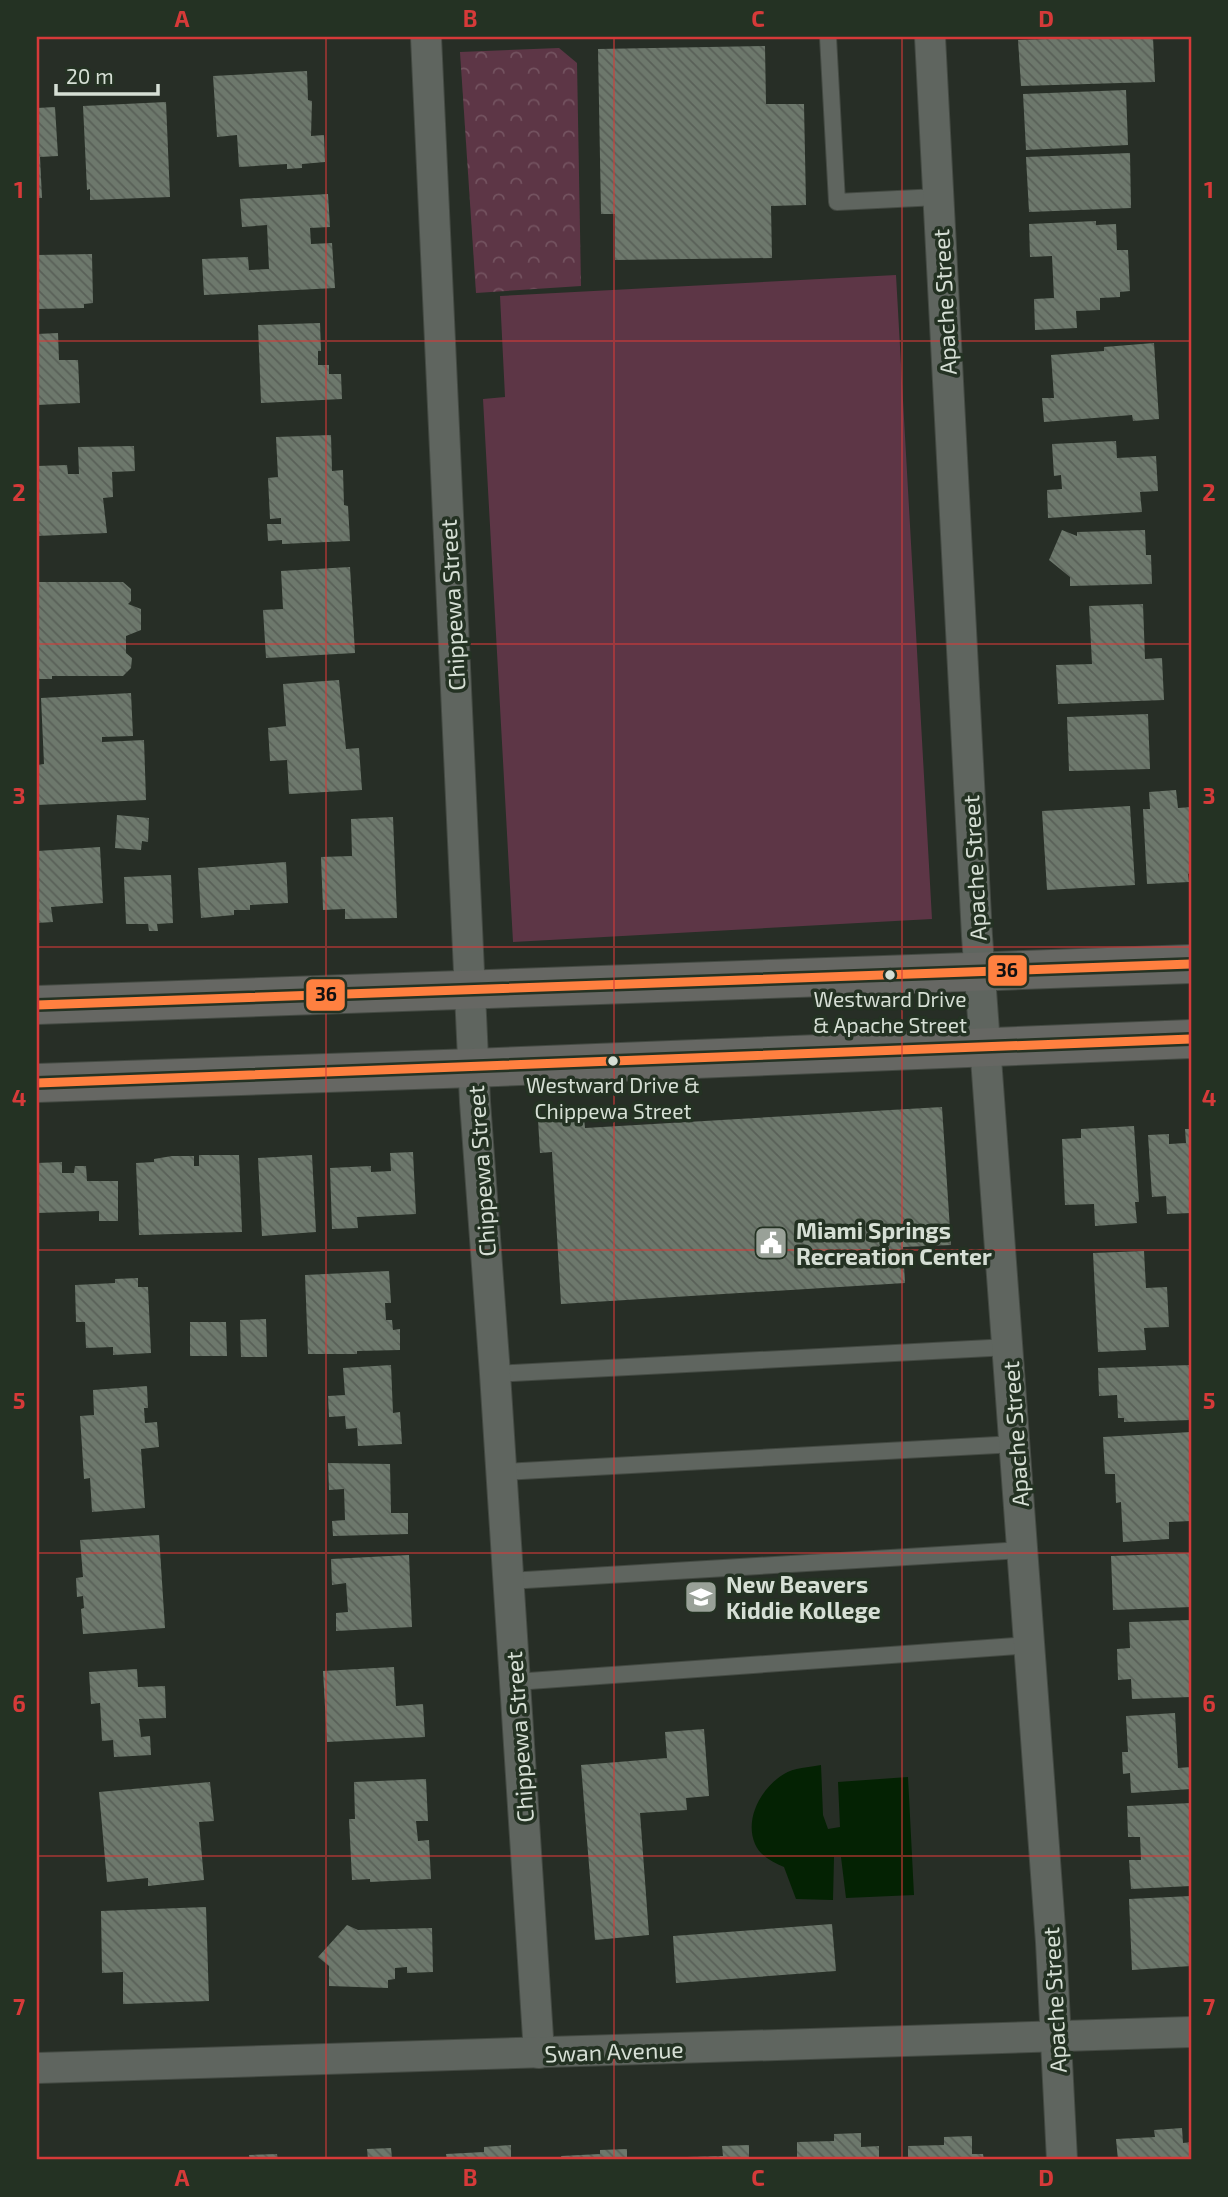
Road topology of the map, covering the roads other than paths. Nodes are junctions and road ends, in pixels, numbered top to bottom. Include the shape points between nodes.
1 (426, 37) edge
2 (828, 37) edge
3 (930, 37) edge
4 (938, 197) junction
5 (1191, 964) edge
6 (979, 971) junction
7 (469, 989) junction
8 (37, 1005) edge
9 (1191, 1040) edge
10 (985, 1047) junction
11 (474, 1068) junction
12 (37, 1083) edge
13 (1009, 1347) junction
14 (495, 1374) junction
15 (1016, 1444) junction
16 (502, 1472) junction
17 (1023, 1550) junction
18 (509, 1581) junction
19 (1030, 1645) junction
20 (515, 1682) junction
21 (1191, 2032) edge
22 (1057, 2038) junction
23 (539, 2053) junction
24 (37, 2068) edge
25 (1062, 2160) edge

1 - 7 street, Chippewa Street
2 - 4 lane via 837,202
3 - 4 street, Apache Street
4 - 6 street, Apache Street
5 - 6 street
6 - 7 street
6 - 10 street, Apache Street
7 - 8 street
7 - 11 street, Chippewa Street
9 - 10 street
10 - 11 street
10 - 13 street, Apache Street
11 - 12 street
11 - 14 street, Chippewa Street
13 - 14 lane
13 - 15 street, Apache Street
14 - 16 street, Chippewa Street
15 - 16 lane
15 - 17 street, Apache Street
16 - 18 street, Chippewa Street
17 - 18 lane
17 - 19 street, Apache Street
18 - 20 street, Chippewa Street
19 - 20 lane
19 - 22 street, Apache Street
20 - 23 street, Chippewa Street
21 - 22 street, Swan Avenue
22 - 23 street, Swan Avenue
22 - 25 street, Apache Street
23 - 24 street, Swan Avenue

